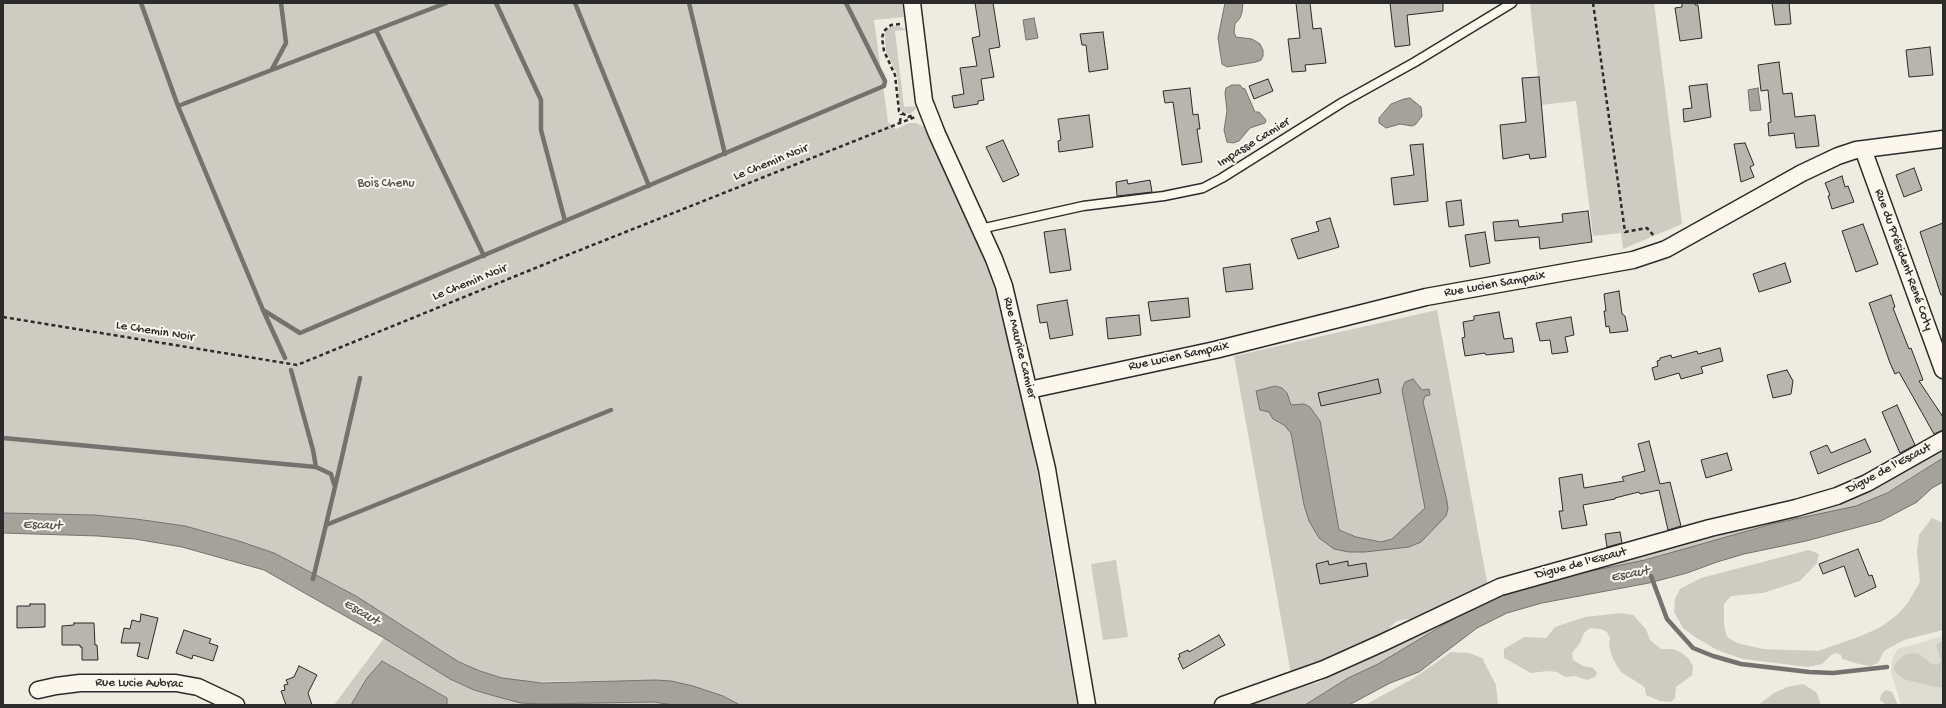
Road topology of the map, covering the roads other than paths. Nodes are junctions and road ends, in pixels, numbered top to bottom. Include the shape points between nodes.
1 (912, 3) edge
2 (1512, 3) edge
3 (1943, 139) edge
4 (1863, 149) junction
5 (980, 228) junction
6 (1943, 370) edge
7 (1029, 390) junction
8 (1943, 440) edge
9 (38, 690) dead end
10 (236, 705) edge
11 (1088, 705) edge
12 (1223, 705) edge

1 - 5 street, Rue Maurice Camier via 922,94
2 - 5 lane, Impasse Camier via 1203,188 1164,196 1083,206
3 - 4 street, Rue Lucien Sampaix
4 - 6 street, Rue du Président René Coty
4 - 7 street, Rue Lucien Sampaix via 1838,156 1802,173 1666,249 1622,263 1426,297 1215,350
5 - 7 street, Rue Maurice Camier via 1004,286
7 - 11 street, Rue Maurice Camier via 1047,469
8 - 12 street, Digue de l'Escaut via 1867,483 1837,496 1710,528 1500,587 1324,669
9 - 10 street, Rue Lucie Aubrac via 80,683 176,684 198,687

